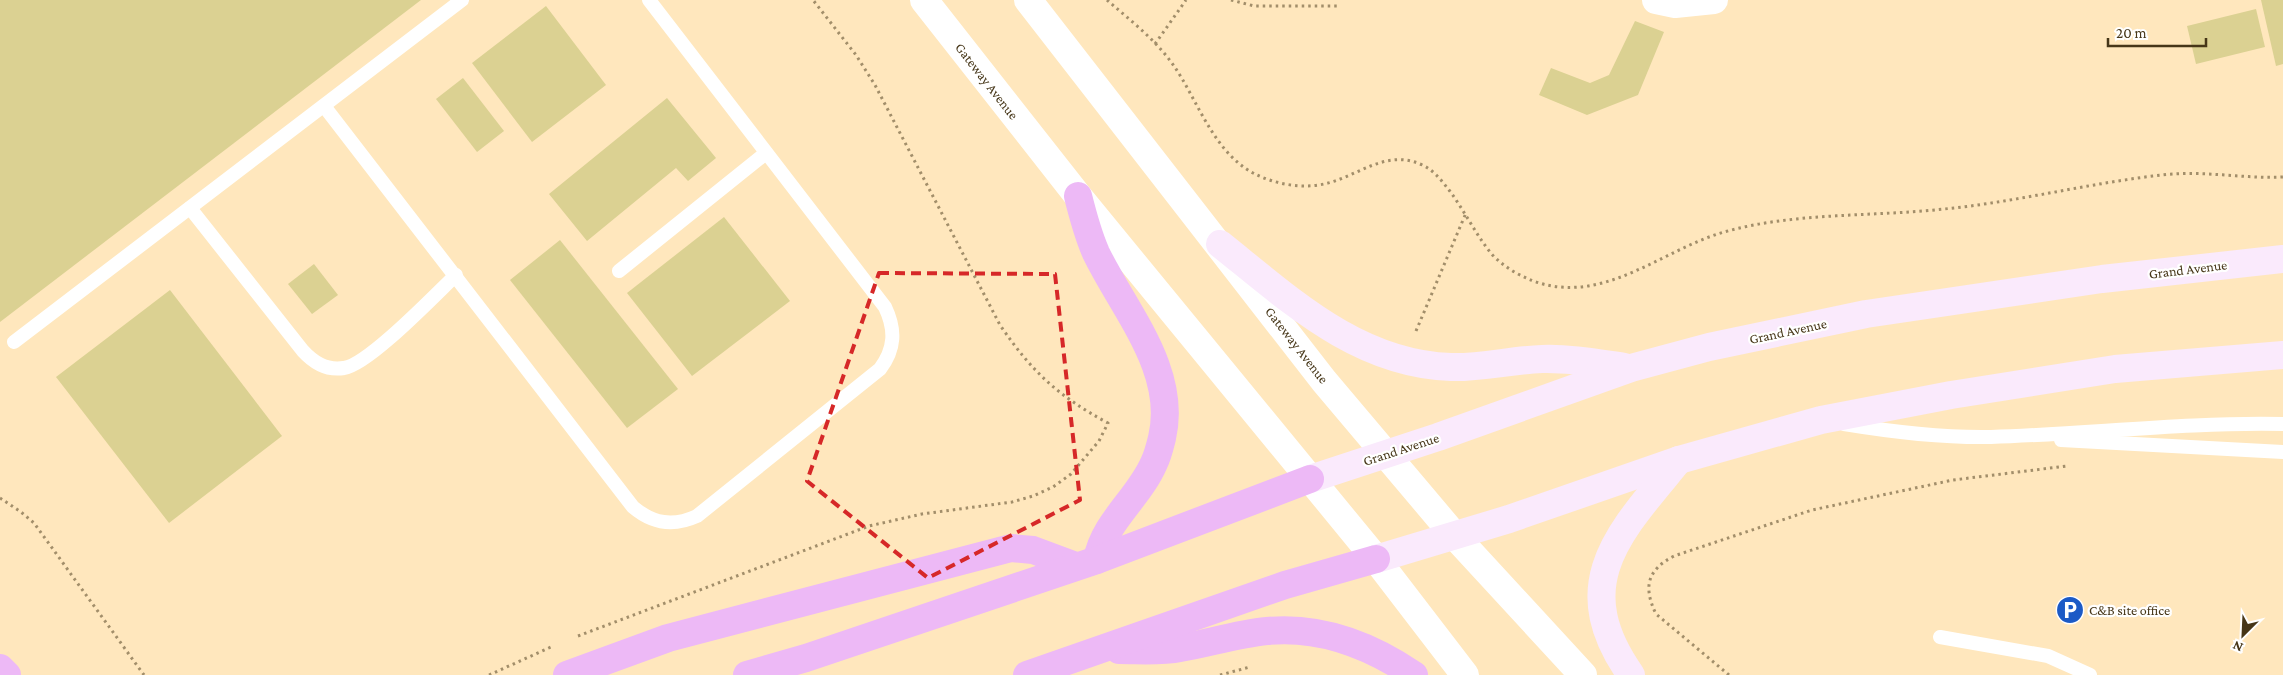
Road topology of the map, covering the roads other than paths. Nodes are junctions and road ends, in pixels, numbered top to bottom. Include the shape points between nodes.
1 (462, 0) edge
2 (649, 0) edge
3 (924, 0) edge
4 (1028, 0) edge
5 (1656, 0) edge
6 (1714, 0) edge
7 (324, 106) junction
8 (766, 152) junction
9 (1078, 196) junction
10 (190, 208) junction
11 (1220, 244) junction
12 (2283, 259) edge
13 (619, 271) dead end
14 (456, 275) junction
15 (14, 342) dead end
16 (2283, 355) edge
17 (1631, 368) junction
18 (1821, 420) junction
19 (2283, 424) edge
20 (1990, 437) junction
21 (2283, 452) edge
22 (1385, 455) junction
23 (1679, 460) junction
24 (1310, 479) junction
25 (1454, 535) junction
26 (1376, 558) junction
27 (1086, 563) junction
28 (1940, 637) dead end
29 (1103, 649) junction
30 (806, 658) junction
31 (0, 668) edge
32 (7, 675) edge
33 (566, 675) edge
34 (746, 675) edge
35 (775, 675) edge
36 (1027, 675) edge
37 (1414, 675) edge
38 (1465, 675) edge
39 (1582, 675) edge
40 (1631, 675) edge
41 (2090, 675) edge

1 - 7 lane
2 - 8 lane
3 - 9 street, Gateway Avenue
4 - 11 street, Gateway Avenue
5 - 6 street via 1675,4
7 - 10 lane
7 - 14 lane
8 - 13 lane
8 - 14 lane via 885,308 892,326 892,346 880,369 687,521 676,524 652,520 633,506
9 - 24 street, Gateway Avenue
9 - 27 highway via 1088,236 1155,361 1165,421 1154,464 1098,552
10 - 14 lane via 303,351 321,366 343,368 364,360
10 - 15 lane
11 - 17 main road via 1318,320 1355,342 1403,361 1452,367 1552,359
11 - 22 street, Gateway Avenue
12 - 17 main road, Grand Avenue via 2102,279 1866,314
16 - 18 main road via 2115,369
17 - 22 main road, Grand Avenue
18 - 20 lane via 1899,433
18 - 23 main road
19 - 20 lane via 2225,423
20 - 21 lane
22 - 24 main road, Grand Avenue
22 - 25 street, Gateway Avenue
23 - 25 main road
23 - 40 main road via 1621,532 1603,573 1601,590 1608,631
24 - 26 street, Gateway Avenue
24 - 27 highway
25 - 26 main road
25 - 39 street, Gateway Avenue
26 - 29 highway via 1285,585
26 - 38 street, Gateway Avenue
27 - 30 highway
27 - 33 highway via 1011,548 668,638
28 - 41 lane via 2048,656
29 - 36 highway
29 - 37 highway via 1166,650 1267,631 1300,631 1367,647
30 - 34 highway
30 - 35 highway
31 - 32 highway

